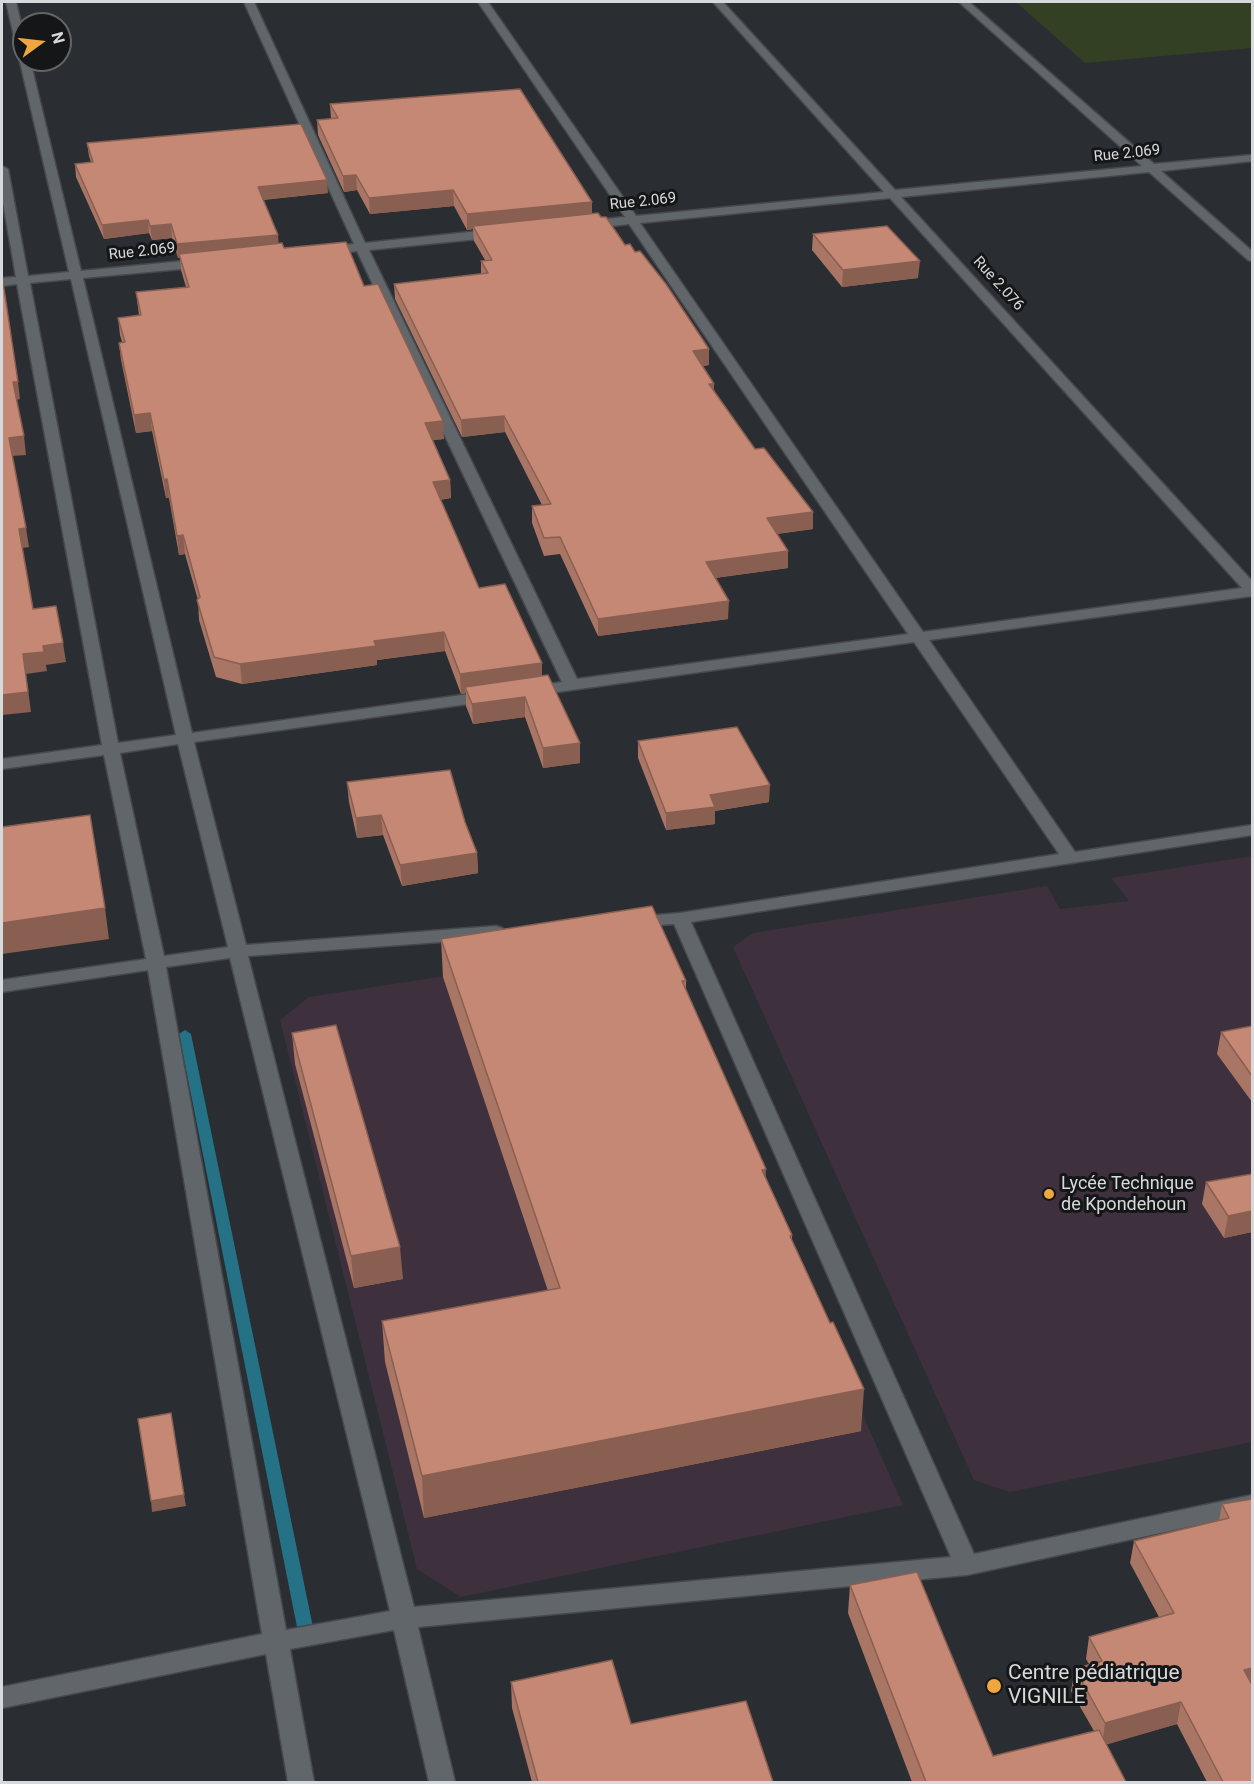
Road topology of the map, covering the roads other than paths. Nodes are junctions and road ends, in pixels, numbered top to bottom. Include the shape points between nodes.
1 (249, 2) edge
2 (483, 2) edge
3 (718, 2) edge
4 (964, 2) edge
5 (27, 72) edge
6 (1252, 158) edge
7 (1152, 168) junction
8 (2, 169) edge
9 (893, 194) junction
10 (632, 220) junction
11 (573, 226) edge
12 (514, 232) edge
13 (361, 247) junction
14 (314, 252) edge
15 (1252, 257) edge
16 (219, 261) edge
17 (76, 275) junction
18 (22, 280) junction
19 (2, 282) edge
20 (1252, 590) edge
21 (918, 637) junction
22 (572, 685) junction
23 (185, 738) junction
24 (111, 749) junction
25 (2, 764) edge
26 (1252, 830) edge
27 (1070, 858) junction
28 (680, 918) junction
29 (622, 922) edge
30 (517, 930) edge
31 (237, 951) junction
32 (156, 963) junction
33 (2, 986) edge
34 (1252, 1504) edge
35 (967, 1564) junction
36 (404, 1618) junction
37 (274, 1642) junction
38 (2, 1698) edge
39 (301, 1782) edge
40 (442, 1782) edge

1 - 13 street
2 - 10 street
3 - 9 street, Rue 2.076
4 - 7 street
5 - 17 street
6 - 7 street, Rue 2.069
7 - 9 street, Rue 2.069
7 - 15 street
8 - 18 street
9 - 10 street, Rue 2.069
9 - 20 street, Rue 2.076
10 - 11 street, Rue 2.069
10 - 21 street
12 - 13 street
13 - 14 street
13 - 22 street
16 - 17 street, Rue 2.069
17 - 18 street, Rue 2.069
17 - 23 street
18 - 19 street, Rue 2.069
18 - 24 street
20 - 21 street
21 - 22 street
21 - 27 street
22 - 23 street
23 - 24 street
23 - 31 street
24 - 25 street
24 - 32 street
26 - 27 street
27 - 28 street
28 - 29 street
28 - 35 street
30 - 31 street
31 - 32 street
31 - 36 street
32 - 33 street
32 - 37 street
34 - 35 street
35 - 36 street
36 - 37 street
36 - 40 street
37 - 38 street
37 - 39 street

